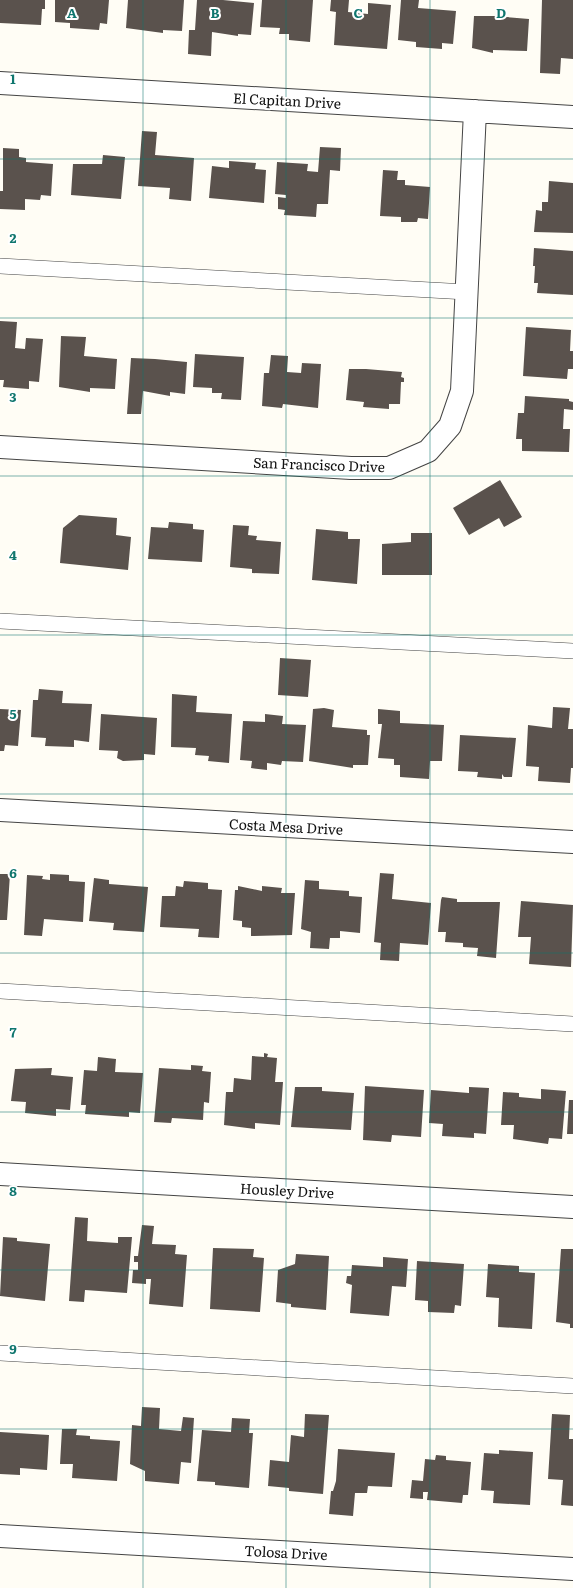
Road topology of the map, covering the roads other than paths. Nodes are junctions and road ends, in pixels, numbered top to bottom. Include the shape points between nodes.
1 (0, 83) edge
2 (475, 111) junction
3 (573, 117) edge
4 (0, 266) edge
5 (467, 292) junction
6 (0, 447) edge
7 (0, 621) edge
8 (573, 651) edge
9 (0, 810) edge
10 (573, 842) edge
11 (0, 991) edge
12 (573, 1024) edge
13 (0, 1174) edge
14 (573, 1207) edge
15 (0, 1353) edge
16 (573, 1386) edge
17 (0, 1536) edge
18 (573, 1569) edge

1 - 2 street, El Capitan Drive
2 - 3 street, El Capitan Drive
2 - 5 street, San Francisco Drive
4 - 5 lane
5 - 6 street, San Francisco Drive via 462,391 450,426 428,451 389,468 351,468
7 - 8 lane
9 - 10 street, Costa Mesa Drive
11 - 12 lane
13 - 14 street, Housley Drive
15 - 16 lane
17 - 18 street, Tolosa Drive

